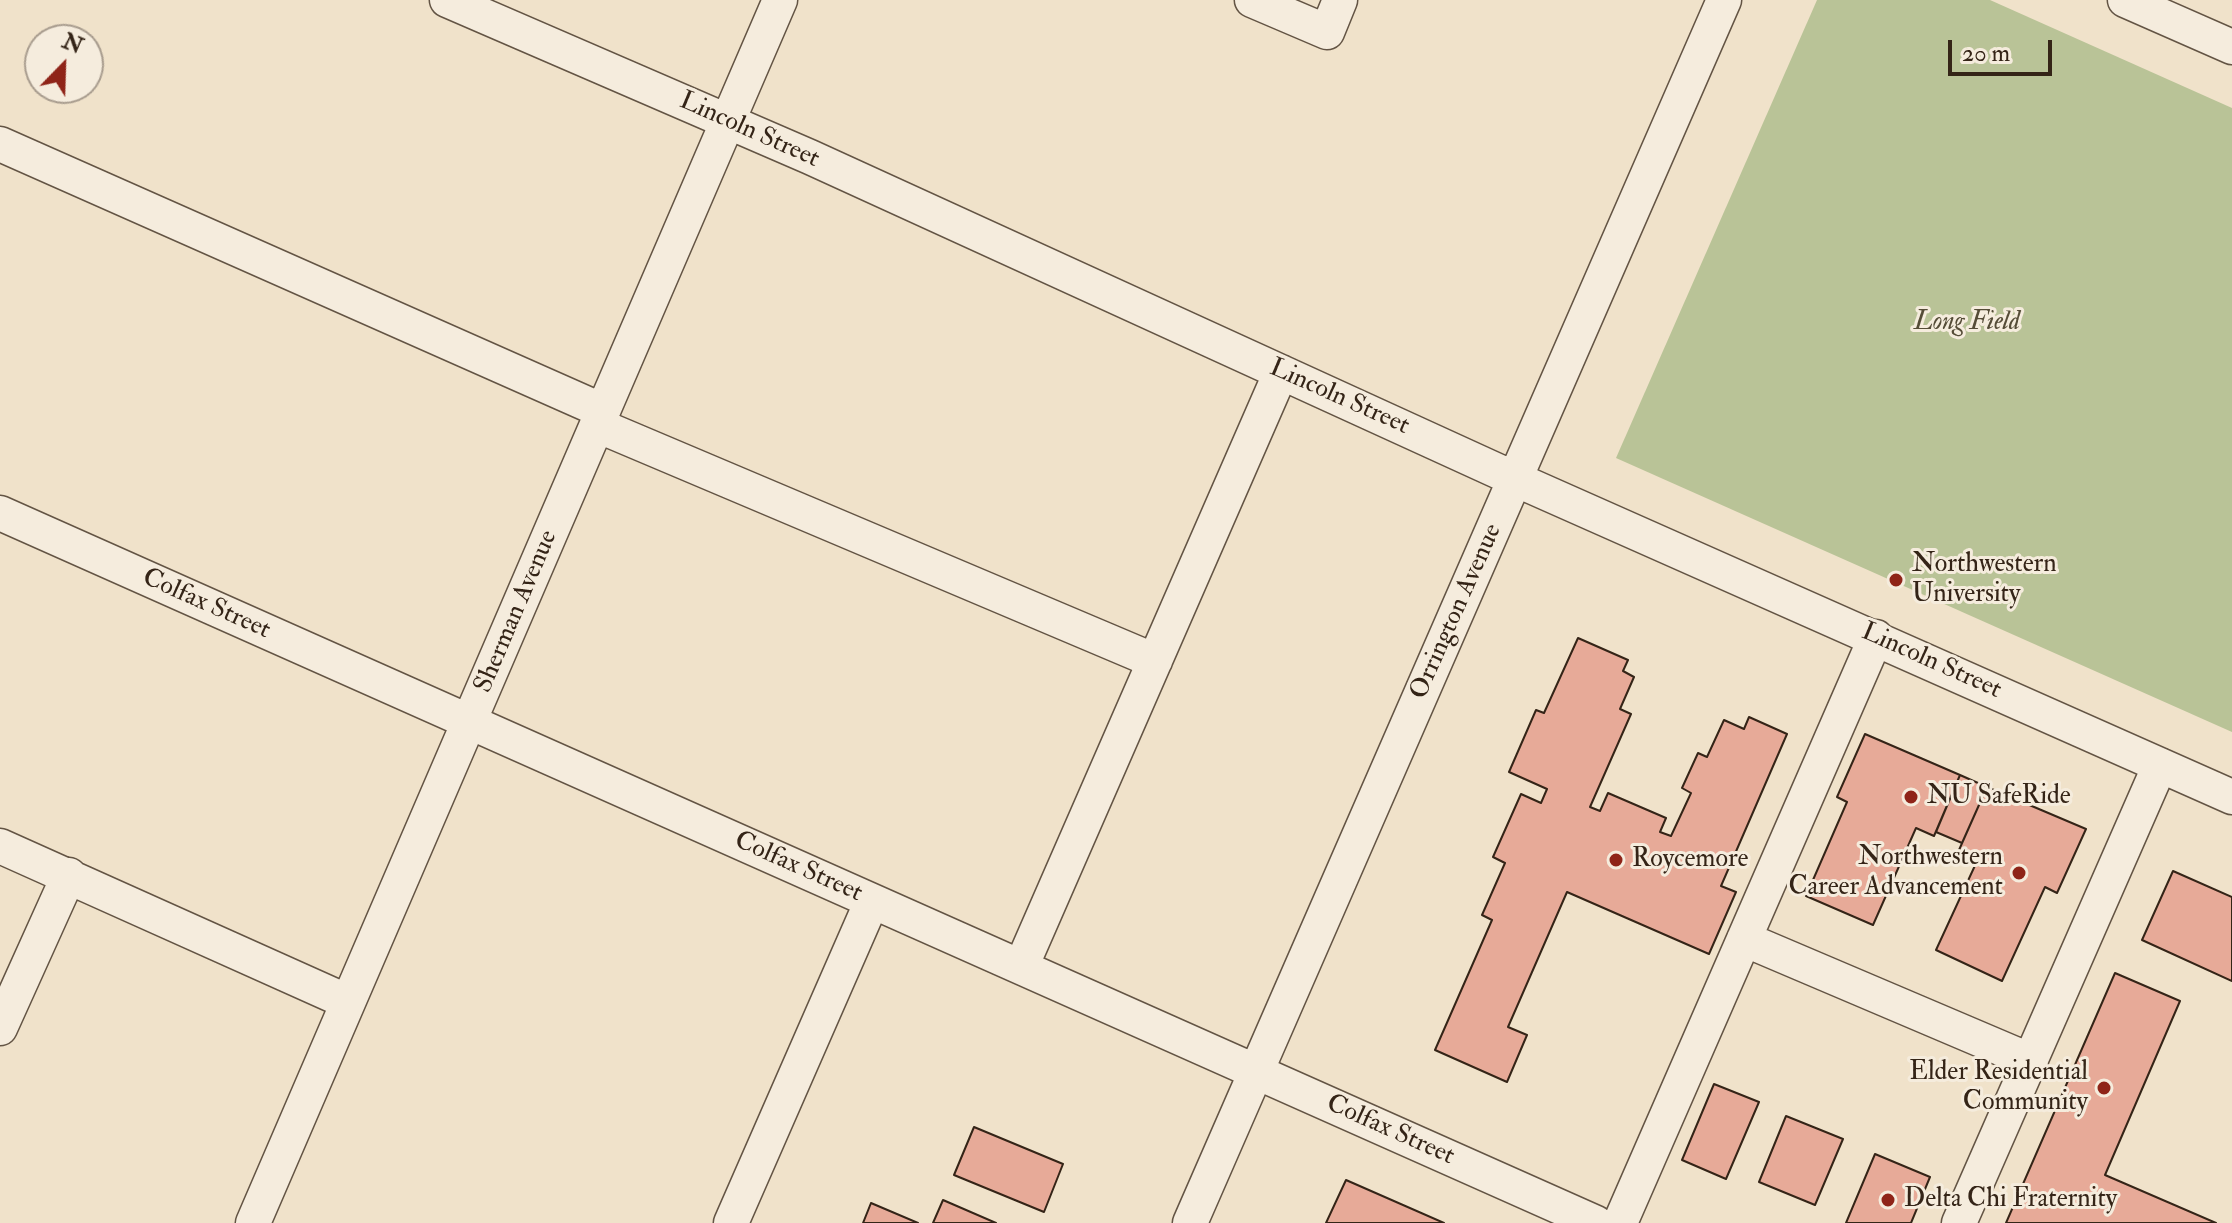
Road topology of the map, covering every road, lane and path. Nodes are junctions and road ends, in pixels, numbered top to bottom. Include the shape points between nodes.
1 (447, 0) edge
2 (780, 0) edge
3 (1252, 0) edge
4 (1340, 0) edge
5 (1724, 0) edge
6 (2125, 0) edge
7 (2232, 47) edge
8 (728, 122) junction
9 (0, 144) edge
10 (1281, 372) junction
11 (600, 418) junction
12 (1515, 479) junction
13 (0, 513) edge
14 (1876, 637) junction
15 (1155, 661) junction
16 (469, 722) junction
17 (2160, 765) junction
18 (2232, 797) edge
19 (0, 846) edge
20 (69, 875) junction
21 (872, 901) junction
22 (1744, 939) junction
23 (1021, 967) junction
24 (348, 1002) junction
25 (0, 1028) edge
26 (2031, 1061) junction
27 (1256, 1072) junction
28 (253, 1223) edge
29 (731, 1223) edge
30 (1190, 1223) edge
31 (1596, 1223) edge
32 (1620, 1223) edge
33 (1959, 1223) edge

1 - 8 street, Lincoln Street
2 - 8 street, Sherman Avenue
3 - 4 street via 1327,32
5 - 12 street, Orrington Avenue
6 - 7 street
8 - 10 street, Lincoln Street
8 - 11 street, Sherman Avenue
9 - 11 street
10 - 12 street, Lincoln Street
10 - 15 street
11 - 15 street
11 - 16 street, Sherman Avenue
12 - 14 street, Lincoln Street
12 - 27 street, Orrington Avenue
13 - 16 street, Colfax Street
14 - 17 street, Lincoln Street
14 - 22 street
15 - 23 street
16 - 21 street, Colfax Street
16 - 24 street, Sherman Avenue
17 - 18 street, Lincoln Street
17 - 26 street
19 - 20 street
20 - 24 street
20 - 25 street
21 - 23 street, Colfax Street
21 - 29 street
22 - 26 street
22 - 32 street
23 - 27 street, Colfax Street
24 - 28 street, Sherman Avenue
26 - 33 street
27 - 30 street, Orrington Avenue
27 - 31 street, Colfax Street

